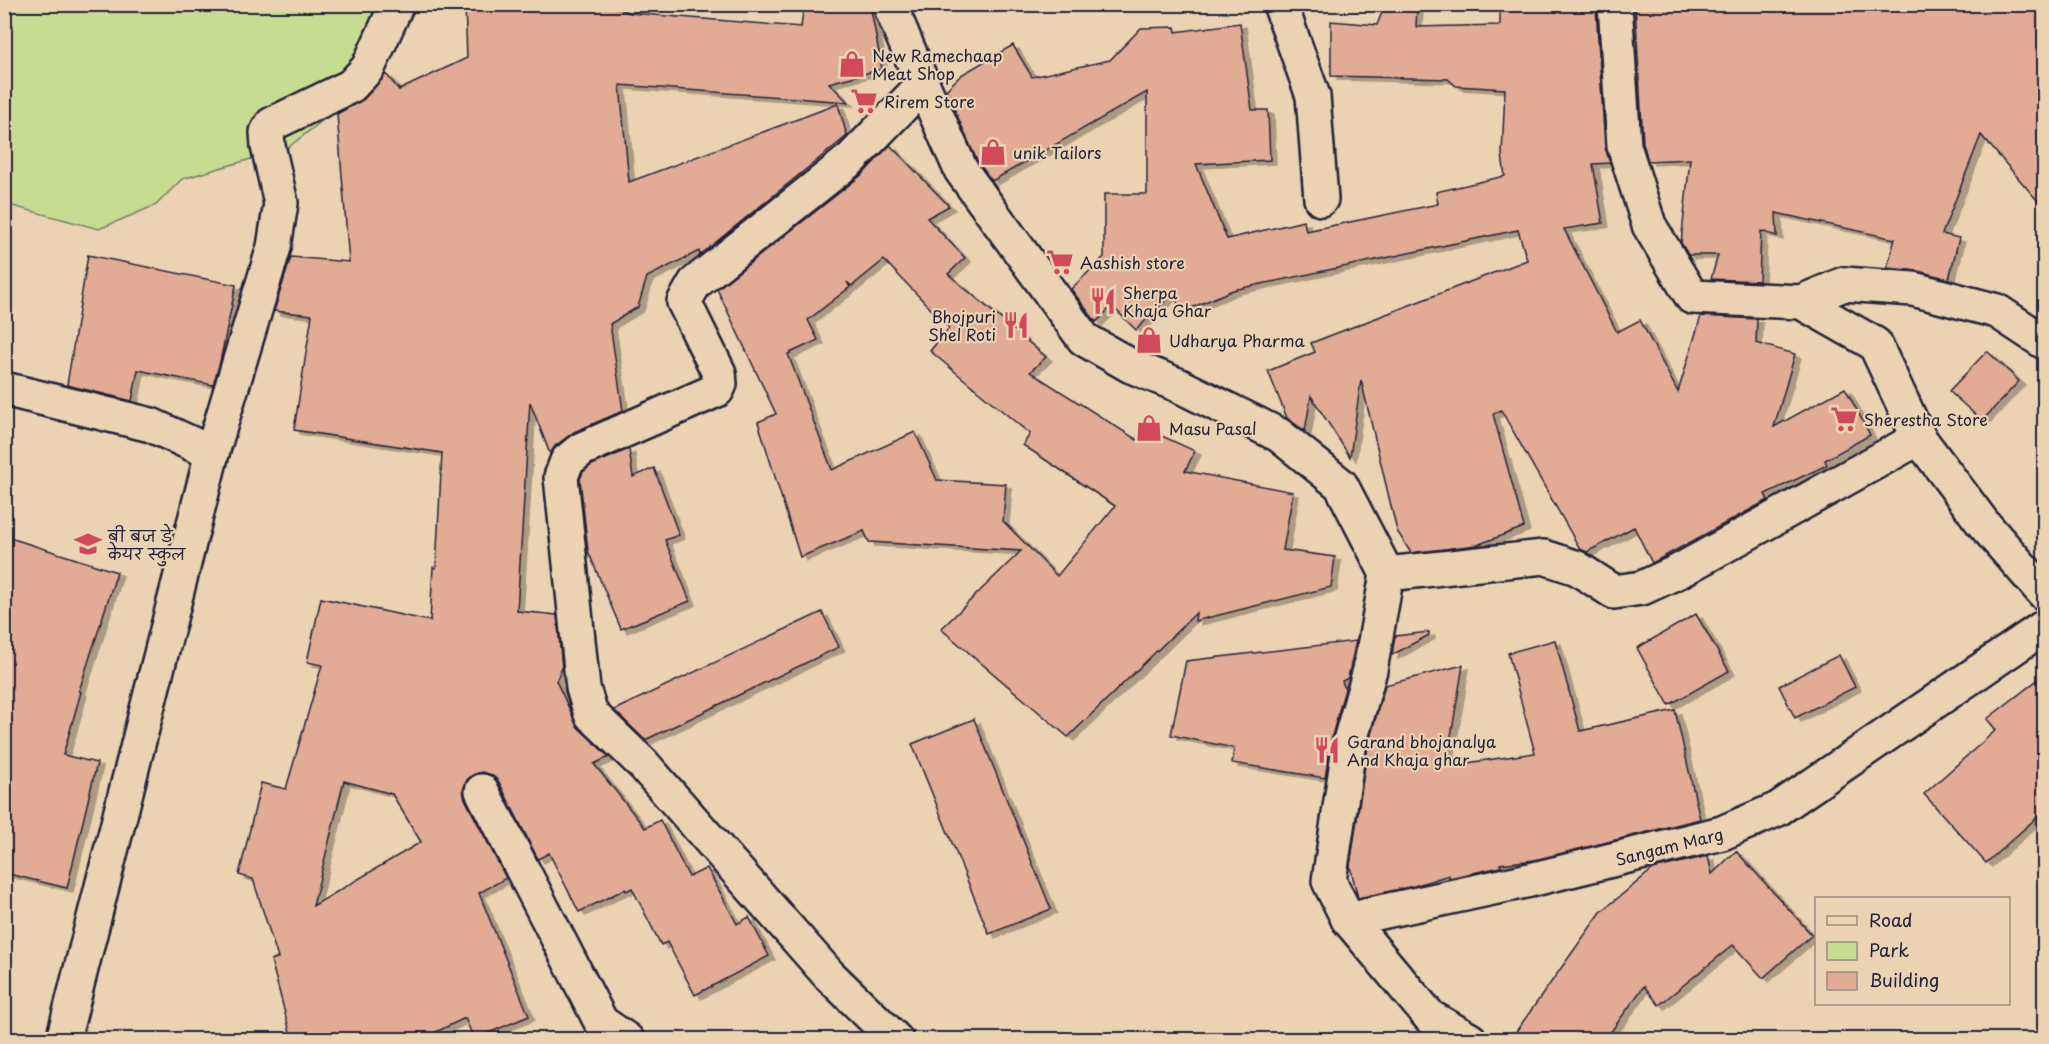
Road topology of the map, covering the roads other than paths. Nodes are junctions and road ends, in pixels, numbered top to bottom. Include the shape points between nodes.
1 (397, 4) edge
2 (894, 4) edge
3 (1280, 4) edge
4 (1615, 4) edge
5 (923, 85) junction
6 (1321, 199) dead end
7 (1801, 302) junction
8 (2044, 342) edge
9 (4, 389) edge
10 (1919, 438) junction
11 (212, 453) junction
12 (1387, 574) junction
13 (2044, 594) edge
14 (2044, 627) edge
15 (482, 791) dead end
16 (1348, 919) junction
17 (63, 1040) edge
18 (627, 1040) edge
19 (896, 1040) edge
20 (1470, 1040) edge

1 - 11 street via 368,68 351,86 272,124 267,132 281,203 274,247
2 - 5 street via 892,10
3 - 6 street via 1313,96
4 - 7 street via 1624,146 1649,225 1692,297
5 - 12 street via 961,170 1084,339 1131,366 1279,435 1341,485
5 - 19 street via 851,159 695,283 684,302 719,373 717,390 582,448 567,460 561,477 583,688 591,714 643,764 829,975
7 - 8 street via 1844,284 1913,290 1997,311
7 - 10 street via 1875,344
9 - 11 street via 151,425
10 - 12 street via 1680,571 1642,588 1614,592 1577,568 1544,556
10 - 13 street via 1982,522
11 - 17 street
12 - 16 street via 1370,670 1350,741 1329,882
14 - 16 street, Sangam Marg via 1778,809 1722,833
15 - 18 street via 602,1022
16 - 20 street via 1430,1017

